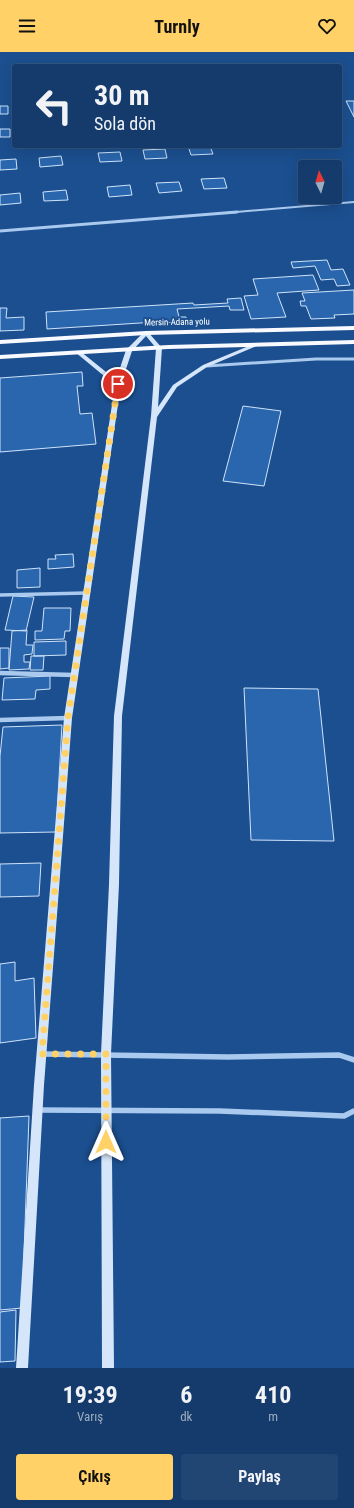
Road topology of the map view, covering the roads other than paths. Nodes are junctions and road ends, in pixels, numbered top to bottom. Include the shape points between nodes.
1 (354, 202) edge
2 (0, 231) edge
3 (354, 328) edge
4 (146, 332) junction
5 (0, 342) edge
6 (354, 342) edge
7 (258, 344) junction
8 (159, 348) junction
9 (129, 350) junction
10 (78, 352) junction
11 (0, 357) edge
12 (354, 359) edge
13 (205, 366) junction
14 (118, 384) junction
15 (154, 417) junction
16 (86, 594) junction
17 (0, 595) edge
18 (0, 673) edge
19 (74, 675) junction
20 (68, 718) junction
21 (0, 720) edge
22 (42, 1054) junction
23 (106, 1054) junction
24 (354, 1060) edge
25 (38, 1110) junction
26 (105, 1111) junction
27 (354, 1111) edge
28 (22, 1368) edge
29 (108, 1368) edge

1 - 2 street
3 - 4 highway, Mersin-Adana yolu
4 - 5 highway, Mersin-Adana yolu
4 - 8 main road
4 - 9 main road
6 - 7 highway
7 - 8 highway
7 - 13 main road
8 - 9 highway
8 - 15 main road
9 - 10 highway
9 - 14 main road
10 - 11 highway
10 - 14 main road
12 - 13 street
13 - 15 main road via 175,386
14 - 16 main road
15 - 23 main road via 118,716
16 - 17 street
16 - 19 main road
18 - 19 street
19 - 20 main road
20 - 21 street
20 - 22 main road
22 - 23 street
22 - 25 main road
23 - 24 street via 228,1057 339,1055
23 - 26 main road
25 - 26 street
25 - 28 main road
26 - 27 street via 220,1111 344,1116
26 - 29 main road

